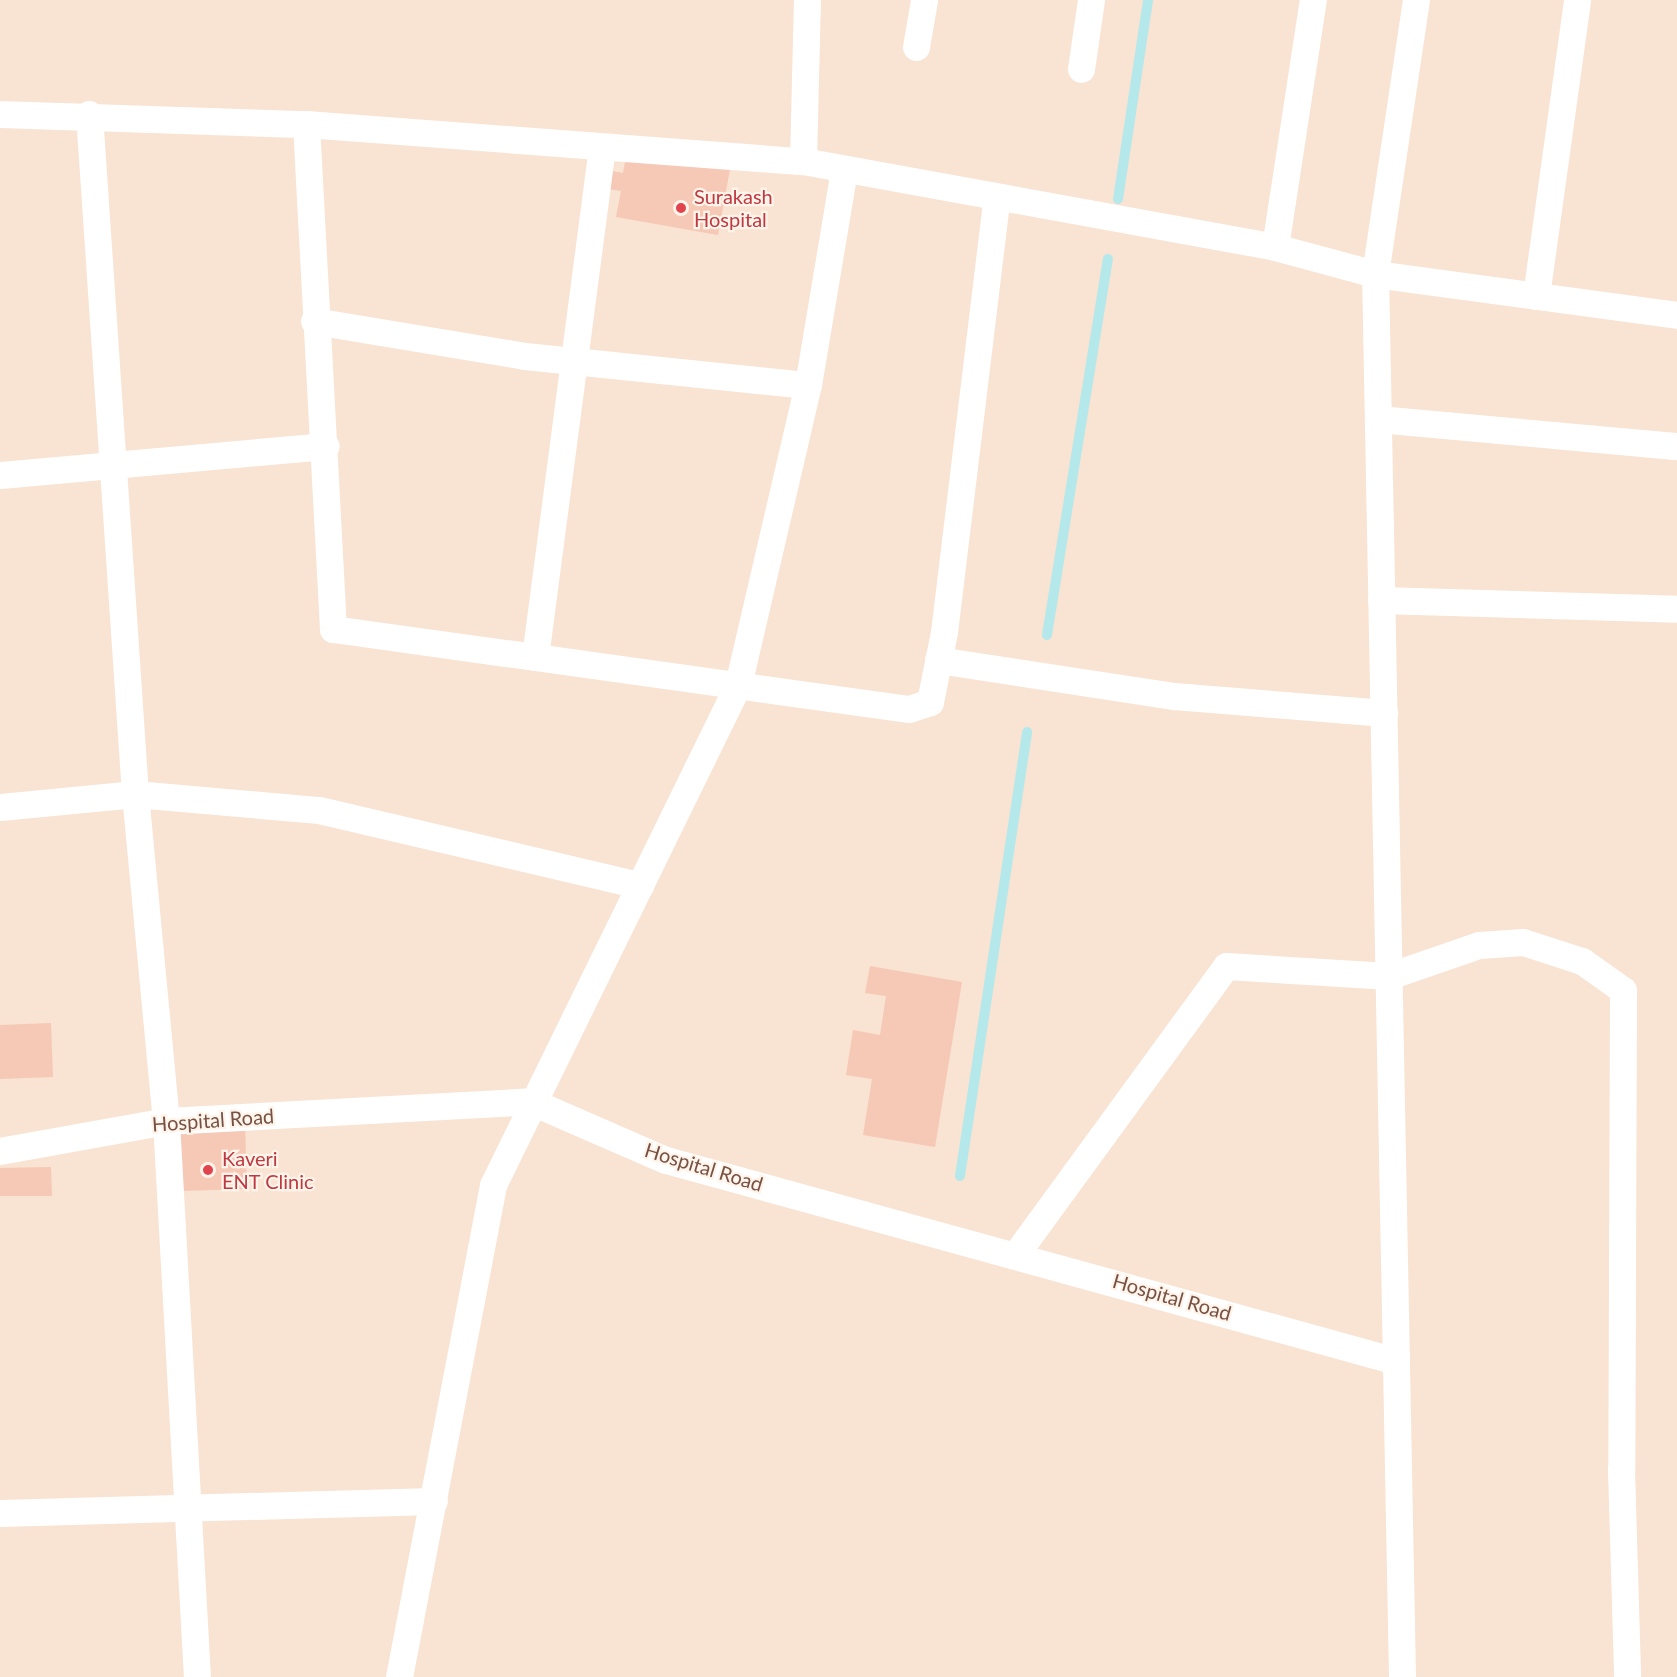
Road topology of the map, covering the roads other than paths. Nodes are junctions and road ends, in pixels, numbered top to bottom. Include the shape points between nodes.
1 (807, 0) edge
2 (924, 0) edge
3 (1091, 0) edge
4 (1313, 0) edge
5 (1416, 0) edge
6 (1577, 0) edge
7 (916, 47) dead end
8 (1082, 69) dead end
9 (0, 114) edge
10 (89, 114) junction
11 (306, 124) junction
12 (602, 147) junction
13 (803, 161) junction
14 (844, 169) junction
15 (997, 197) junction
16 (1275, 247) junction
17 (1375, 274) junction
18 (1536, 296) junction
19 (1677, 315) edge
20 (314, 321) junction
21 (575, 361) junction
22 (808, 385) junction
23 (1378, 419) junction
24 (326, 446) junction
25 (1677, 446) edge
26 (110, 467) junction
27 (0, 475) edge
28 (1381, 600) junction
29 (1677, 609) edge
30 (534, 657) junction
31 (938, 660) junction
32 (738, 685) junction
33 (1384, 712) junction
34 (135, 794) junction
35 (0, 807) edge
36 (640, 885) junction
37 (1389, 976) junction
38 (530, 1101) junction
39 (166, 1121) junction
40 (0, 1151) edge
41 (1016, 1254) junction
42 (1396, 1360) junction
43 (434, 1501) junction
44 (190, 1508) junction
45 (0, 1513) edge
46 (197, 1677) edge
47 (399, 1677) edge
48 (1402, 1677) edge
49 (1627, 1677) edge

1 - 13 street
2 - 7 street
3 - 8 street
4 - 16 street
5 - 17 street
6 - 18 street
9 - 10 street
10 - 11 street
10 - 26 street
11 - 12 street
11 - 20 street
12 - 13 street
12 - 21 street
13 - 14 street
14 - 15 street
14 - 22 street
15 - 16 street
15 - 31 street
16 - 17 street
17 - 18 street
17 - 23 street
18 - 19 street
20 - 21 street
20 - 24 street
21 - 22 street
21 - 30 street
22 - 32 street
23 - 25 street
23 - 28 street
24 - 26 street
24 - 30 street via 333,629
26 - 27 street
26 - 34 street
28 - 29 street
28 - 33 street
30 - 32 street
31 - 32 street via 930,702 909,709
31 - 33 street via 1174,696
32 - 36 street
33 - 37 street
34 - 35 street
34 - 36 street via 319,810
34 - 39 street
36 - 38 street
37 - 41 street via 1226,966
37 - 42 street
37 - 49 street via 1479,945 1523,942 1582,961 1623,990 1621,1468
38 - 39 street, Hospital Road
38 - 41 street, Hospital Road via 666,1160
38 - 43 street via 493,1185
39 - 40 street, Hospital Road
39 - 44 street
41 - 42 street, Hospital Road
42 - 48 street
43 - 44 street
43 - 47 street
44 - 45 street
44 - 46 street

